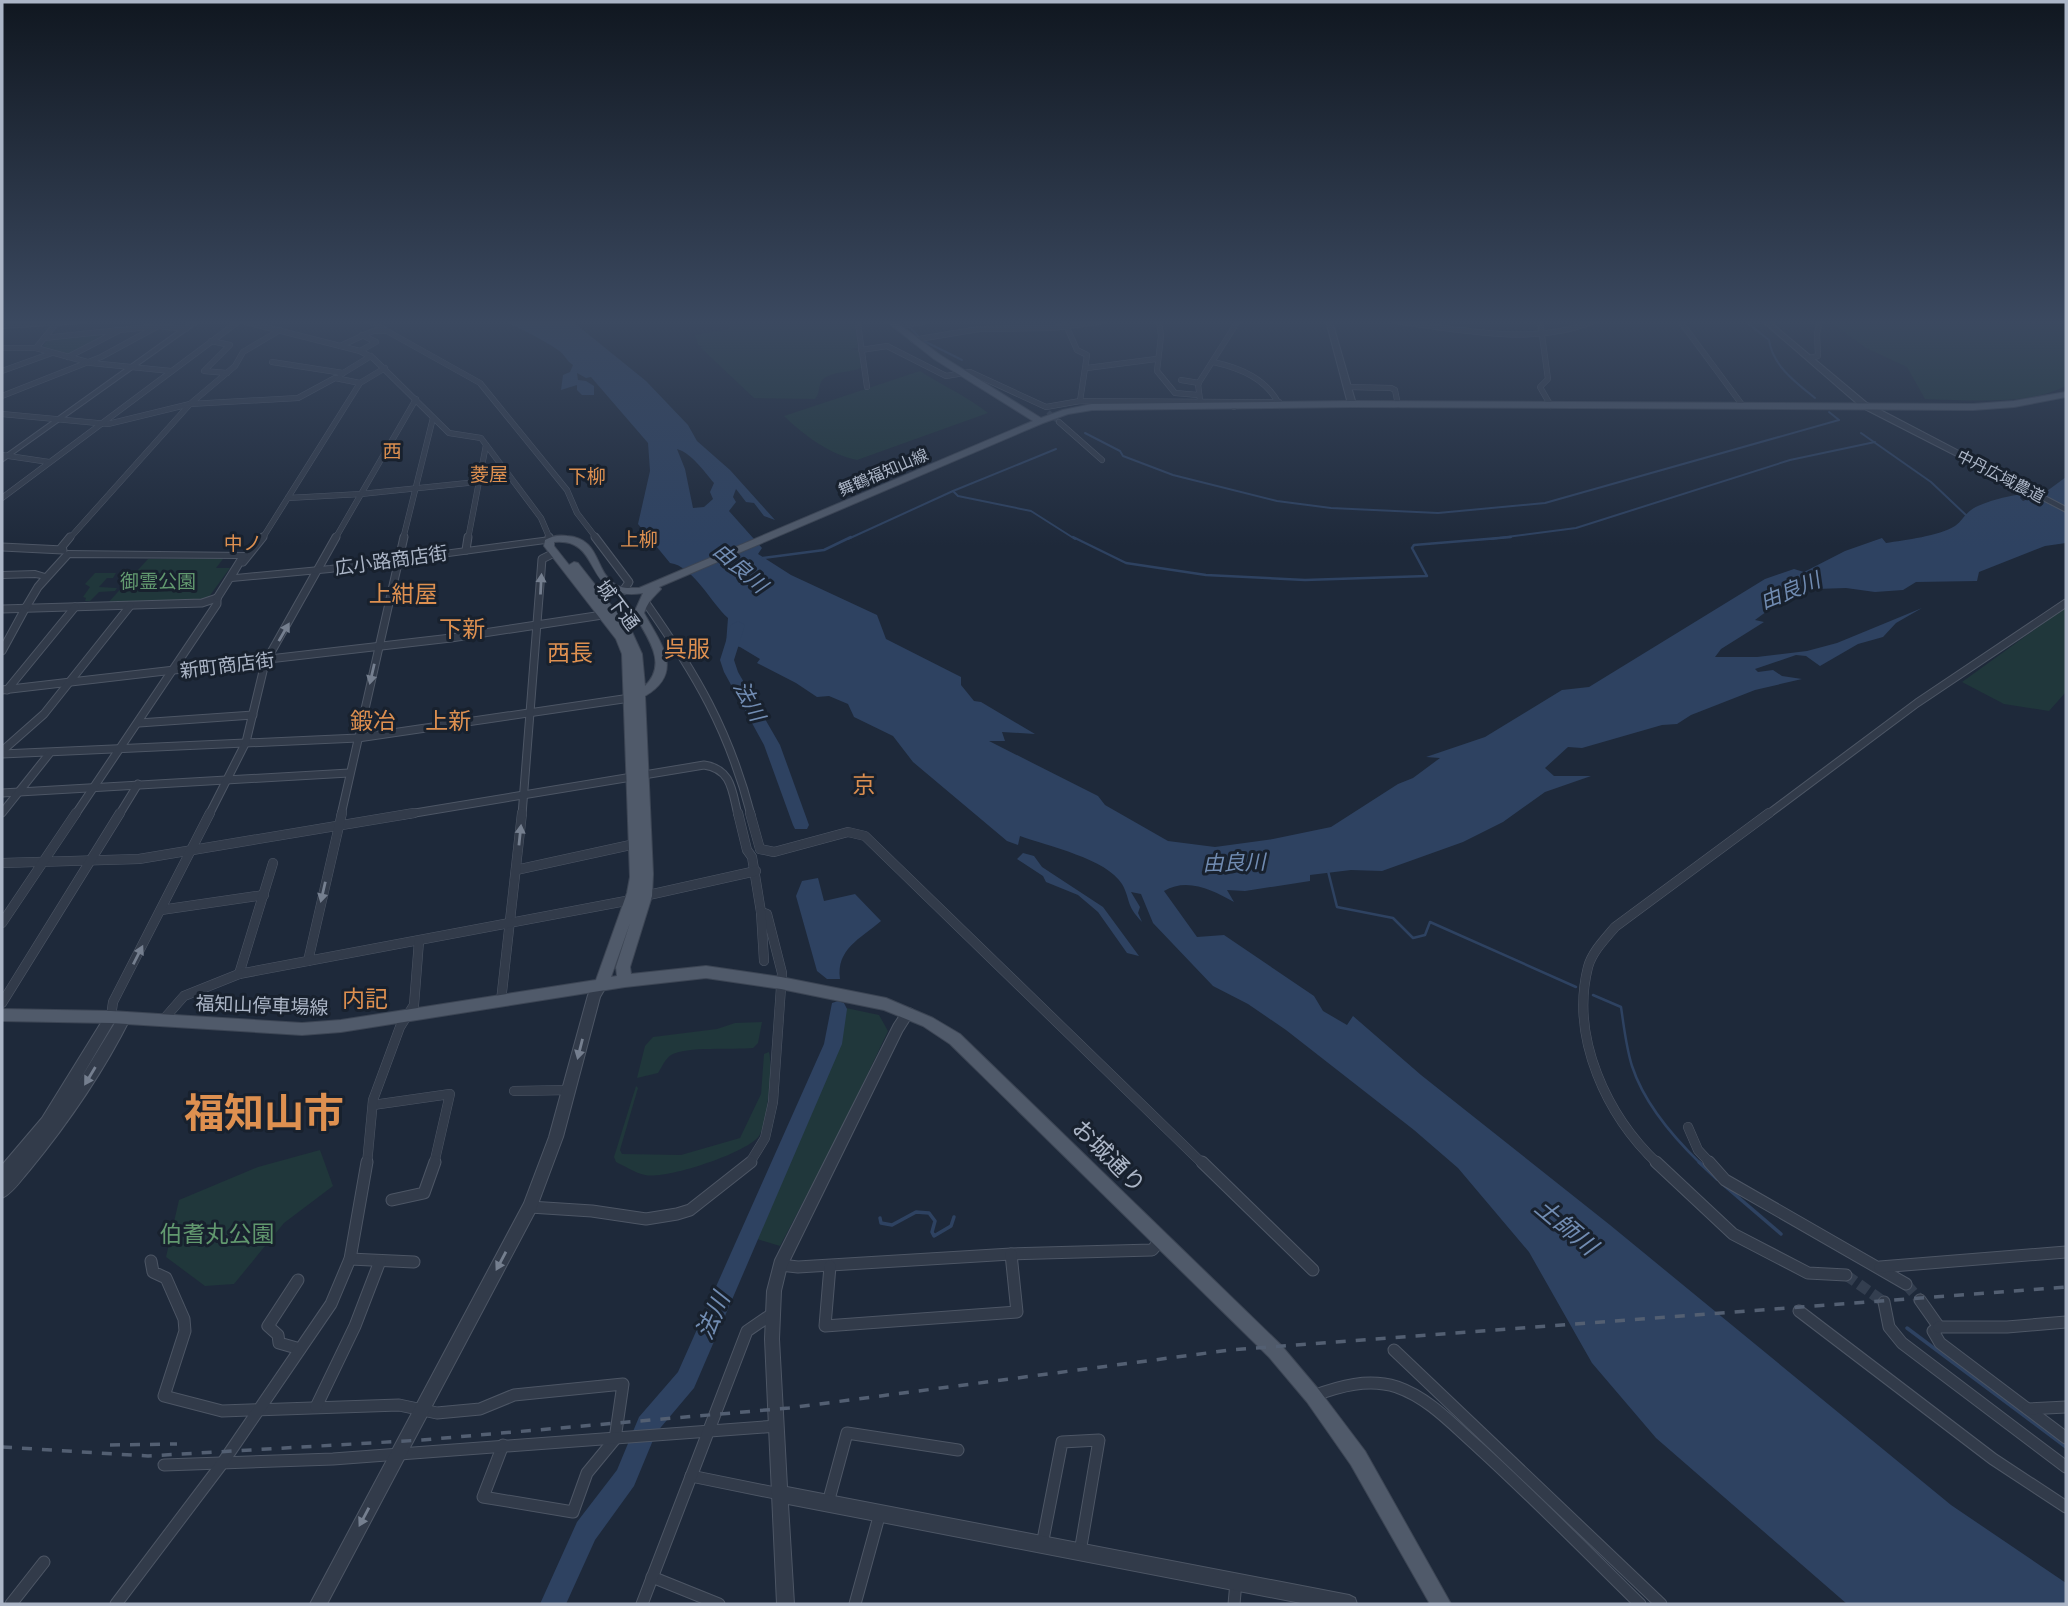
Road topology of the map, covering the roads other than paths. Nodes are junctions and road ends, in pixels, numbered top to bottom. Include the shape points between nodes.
1 (87, 396) edge
2 (139, 396) edge
3 (200, 396) edge
4 (303, 396) edge
5 (352, 396) edge
6 (413, 396) edge
7 (492, 396) edge
8 (996, 396) edge
9 (1019, 396) edge
10 (1081, 396) edge
11 (1198, 396) edge
12 (1274, 396) edge
13 (1350, 396) edge
14 (1396, 396) edge
15 (1545, 396) edge
16 (1736, 396) edge
17 (1854, 396) edge
18 (2056, 396) edge
19 (416, 399) junction
20 (1080, 401) junction
21 (1201, 402) junction
22 (190, 404) junction
23 (1233, 404) junction
24 (1280, 404) junction
25 (1352, 404) junction
26 (1398, 405) junction
27 (1864, 405) junction
28 (1551, 406) junction
29 (1743, 406) junction
30 (2, 414) edge
31 (433, 418) junction
32 (55, 419) junction
33 (1059, 422) tunnel mouth
34 (1036, 423) junction
35 (101, 424) junction
36 (486, 444) junction
37 (3, 457) edge
38 (1102, 460) dead end
39 (49, 462) junction
40 (477, 482) junction
41 (415, 489) junction
42 (361, 494) junction
43 (2, 498) edge
44 (288, 498) junction
45 (2066, 510) edge
46 (550, 540) junction
47 (2, 547) edge
48 (466, 550) junction
49 (65, 551) junction
50 (554, 553) junction
51 (398, 560) junction
52 (243, 562) junction
53 (320, 570) junction
54 (2, 577) edge
55 (48, 577) junction
56 (231, 578) junction
57 (623, 591) junction
58 (644, 597) junction
59 (217, 598) junction
60 (2066, 603) edge
61 (130, 606) junction
62 (26, 607) junction
63 (75, 607) junction
64 (3, 610) edge
65 (608, 614) junction
66 (539, 626) junction
67 (378, 647) junction
68 (2, 651) edge
69 (267, 660) junction
70 (172, 672) junction
71 (70, 684) junction
72 (4, 690) edge
73 (634, 696) junction
74 (532, 713) junction
75 (253, 715) junction
76 (139, 723) junction
77 (358, 738) junction
78 (246, 742) junction
79 (121, 749) junction
80 (2, 753) edge
81 (49, 754) junction
82 (349, 774) junction
83 (637, 775) junction
84 (225, 781) junction
85 (138, 784) junction
86 (95, 787) junction
87 (19, 792) junction
88 (2, 793) edge
89 (524, 794) junction
90 (2, 813) edge
91 (339, 825) junction
92 (635, 844) junction
93 (191, 850) junction
94 (756, 853) junction
95 (90, 861) junction
96 (44, 862) junction
97 (2, 863) edge
98 (273, 863) dead end
99 (516, 870) junction
100 (756, 871) junction
101 (264, 895) junction
102 (638, 898) junction
103 (161, 910) junction
104 (761, 912) junction
105 (2, 923) edge
106 (510, 924) junction
107 (419, 942) junction
108 (308, 961) junction
109 (764, 961) dead end
110 (239, 974) junction
111 (625, 981) junction
112 (781, 984) junction
113 (601, 985) junction
114 (501, 1000) junction
115 (2, 1003) edge
116 (908, 1013) junction
117 (2, 1015) edge
118 (118, 1017) junction
119 (407, 1017) junction
120 (163, 1020) junction
121 (570, 1090) junction
122 (514, 1091) dead end
123 (373, 1105) junction
124 (1688, 1127) dead end
125 (2, 1175) edge
126 (2, 1191) edge
127 (392, 1200) dead end
128 (530, 1207) junction
129 (1161, 1239) junction
130 (2066, 1252) edge
131 (1011, 1254) junction
132 (349, 1259) junction
133 (151, 1261) dead end
134 (380, 1261) junction
135 (414, 1262) dead end
136 (780, 1265) junction
137 (830, 1266) junction
138 (1880, 1267) junction
139 (1313, 1270) dead end
140 (1846, 1275) tunnel mouth
141 (298, 1280) dead end
142 (1906, 1284) tunnel mouth
143 (1920, 1300) tunnel mouth
144 (1884, 1302) tunnel mouth
145 (1798, 1311) dead end
146 (772, 1314) junction
147 (2066, 1323) edge
148 (1939, 1328) junction
149 (300, 1349) junction
150 (1394, 1350) dead end
151 (1313, 1396) junction
152 (2066, 1406) edge
153 (316, 1407) junction
154 (2028, 1409) junction
155 (256, 1410) junction
156 (421, 1411) junction
157 (777, 1426) junction
158 (708, 1431) junction
159 (621, 1438) junction
160 (2066, 1438) edge
161 (503, 1445) junction
162 (958, 1450) dead end
163 (396, 1457) junction
164 (163, 1465) dead end
165 (221, 1465) junction
166 (2066, 1467) edge
167 (691, 1476) junction
168 (780, 1494) junction
169 (828, 1503) junction
170 (2066, 1507) edge
171 (880, 1513) junction
172 (1042, 1545) junction
173 (1080, 1552) junction
174 (44, 1562) dead end
175 (652, 1577) junction
176 (1236, 1582) junction
177 (11, 1604) edge
178 (116, 1604) edge
179 (318, 1604) edge
180 (642, 1604) edge
181 (719, 1604) edge
182 (785, 1604) edge
183 (855, 1604) edge
184 (1234, 1604) edge
185 (1349, 1604) edge
186 (1441, 1604) edge
187 (1640, 1604) edge
188 (1661, 1604) edge

1 - 32 street
2 - 35 street
3 - 22 street
4 - 22 street
5 - 44 street
6 - 19 street
7 - 57 street via 567,490 577,513 629,582
8 - 34 main road
9 - 20 street via 1047,410
10 - 20 street
11 - 21 street
12 - 24 street
13 - 25 street
14 - 26 street
15 - 28 street
16 - 29 street
17 - 27 street, 中丹広域農道
18 - 27 main road, 舞鶴福知山線 via 1973,407
19 - 31 street
19 - 42 street
20 - 21 street
21 - 23 street
22 - 35 street
22 - 49 street
23 - 24 main road, 舞鶴福知山線
23 - 34 main road, 舞鶴福知山線 via 1092,407
24 - 25 main road, 舞鶴福知山線
25 - 26 main road, 舞鶴福知山線
26 - 28 main road, 舞鶴福知山線
27 - 29 main road, 舞鶴福知山線
27 - 45 street, 中丹広域農道
28 - 29 main road, 舞鶴福知山線
30 - 32 street
31 - 36 street via 450,434 481,438
31 - 41 street
32 - 35 street
32 - 37 street
33 - 38 street
34 - 58 main road, 舞鶴福知山線 via 688,572
35 - 39 street
36 - 40 street
36 - 46 street via 541,518
37 - 39 street
39 - 43 street
40 - 41 street
40 - 48 street
41 - 42 street
41 - 51 street
42 - 44 street
42 - 53 street
44 - 52 street
46 - 48 street, 広小路商店街
46 - 50 main road, 城下通
46 - 57 main road via 579,541 607,584
46 - 65 main road, 城下通
47 - 49 street
48 - 51 street, 広小路商店街
49 - 52 street via 244,555
49 - 55 street
50 - 65 main road, 城下通
66 -> 50 street via 542,559
51 - 53 street, 広小路商店街
51 - 67 street
52 - 56 street
53 - 56 street, 広小路商店街
69 -> 53 street
54 - 55 street
55 - 62 street
56 - 59 street
57 - 58 main road
58 - 73 main road via 639,613 663,661 660,678
58 - 94 street via 702,687 732,749
59 - 61 street via 202,603
59 - 70 street
60 - 140 street via 1917,703 1615,927 1588,966 1583,1016 1588,1047 1616,1112 1643,1150 1733,1234 1808,1273
61 - 63 street
61 - 71 street
62 - 63 street
62 - 64 street
62 - 68 street
63 - 72 street
65 - 66 street, 新町商店街
65 - 73 main road, 城下通 via 626,647
66 - 67 street, 新町商店街
66 - 74 street
67 - 69 street, 新町商店街
67 -> 77 street
69 - 70 street, 新町商店街
69 - 75 street
70 - 71 street, 新町商店街
70 - 76 street
71 - 72 street, 新町商店街
71 - 80 street
73 - 74 street
73 - 83 main road, 城下通
74 - 77 street
74 - 89 street
75 - 76 street
75 - 78 street
76 - 79 street
77 - 78 street
77 - 82 street
78 - 79 street
78 - 84 street
79 - 81 street
79 - 86 street
80 - 81 street
81 - 87 street
82 - 84 street
82 - 91 street
83 - 89 street
83 - 92 main road, 城下通
83 - 94 street via 705,764 722,769 729,778 747,850
83 - 102 main road, 城下通 via 647,874
84 - 85 street
84 - 93 street
85 - 86 street
85 - 95 street
86 - 87 street
86 - 96 street
87 - 88 street
87 - 90 street
89 - 91 street
99 -> 89 street
91 - 93 street
91 -> 108 street
92 - 99 street
92 - 102 main road, 城下通
93 - 95 street
93 - 103 street
94 - 100 street
94 - 139 street via 848,832 865,836
95 - 96 street
95 - 115 street
96 - 97 street
96 - 105 street
98 - 101 street
99 - 106 street
100 - 102 street
100 - 104 street
101 - 103 street
101 - 110 street
102 - 106 street
102 - 111 main road, 城下通 via 623,967
102 - 113 main road, 城下通 via 613,969
118 -> 103 street via 110,1009
104 - 109 street
104 - 112 street via 767,914
106 - 107 street
106 - 114 street
107 - 108 street
107 - 119 street via 414,1005
108 - 110 street
110 - 120 street via 184,996
111 - 112 main road, お城通り via 706,972
111 - 113 main road, お城通り
112 - 116 main road, お城通り via 886,1004
112 - 128 street via 773,1102 765,1138 751,1162 690,1210 677,1214 646,1219
113 - 114 main road, 福知山停車場線
113 -> 121 street via 594,995
114 - 119 main road, 福知山停車場線
116 - 129 main road, お城通り via 955,1039
116 - 136 street
117 - 118 main road, 福知山停車場線
118 - 120 main road, 福知山停車場線
118 - 125 street via 59,1104
118 -> 126 street via 73,1106
119 - 120 main road, 福知山停車場線 via 302,1028
119 - 123 street via 398,1030
121 - 122 street
121 - 128 street
123 - 127 street via 450,1094 424,1193
123 - 132 street via 365,1183
124 - 138 street via 1698,1150 1725,1180
128 -> 156 street
129 - 131 street via 1152,1250
129 - 151 main road, お城通り via 1275,1351
130 - 138 street
131 - 137 street
131 - 137 street via 1017,1312 825,1326
132 - 134 street
132 - 149 street via 323,1318
133 - 155 street via 153,1272 166,1278 184,1319 185,1331 164,1396 222,1411
134 - 135 street
134 - 153 street
136 - 137 street
136 - 146 street
138 - 142 street
141 - 149 street via 268,1326 278,1335 279,1343
143 - 148 street
144 - 166 street via 1889,1327 1902,1343
145 - 170 street via 1993,1459
146 - 157 street
146 - 158 street via 747,1331
147 - 148 street
148 - 154 street via 1933,1331 1940,1343
149 - 155 street
150 - 188 street
151 - 186 main road, お城通り via 1357,1458
151 - 187 street via 1353,1382 1382,1382 1426,1401
152 - 154 street
153 - 155 street
153 - 156 street via 399,1405
154 - 160 street
155 - 165 street
156 - 159 street via 480,1409 514,1395 624,1384
156 - 163 street
157 - 158 street
157 - 168 street
158 - 159 street
158 - 167 street
159 - 161 street
159 - 161 street via 587,1472 573,1512 483,1497
161 - 163 street
162 - 169 street via 847,1433
163 - 165 street
163 -> 179 street
164 - 165 street
165 - 178 street
167 - 168 street
167 - 175 street
168 - 169 street
168 - 182 street
169 - 171 street
171 - 172 street
171 - 183 street
172 - 173 street
172 - 173 street via 1062,1442 1098,1440
173 - 176 street
174 - 177 street
175 - 180 street
175 - 181 street
176 - 184 street
176 - 185 street

